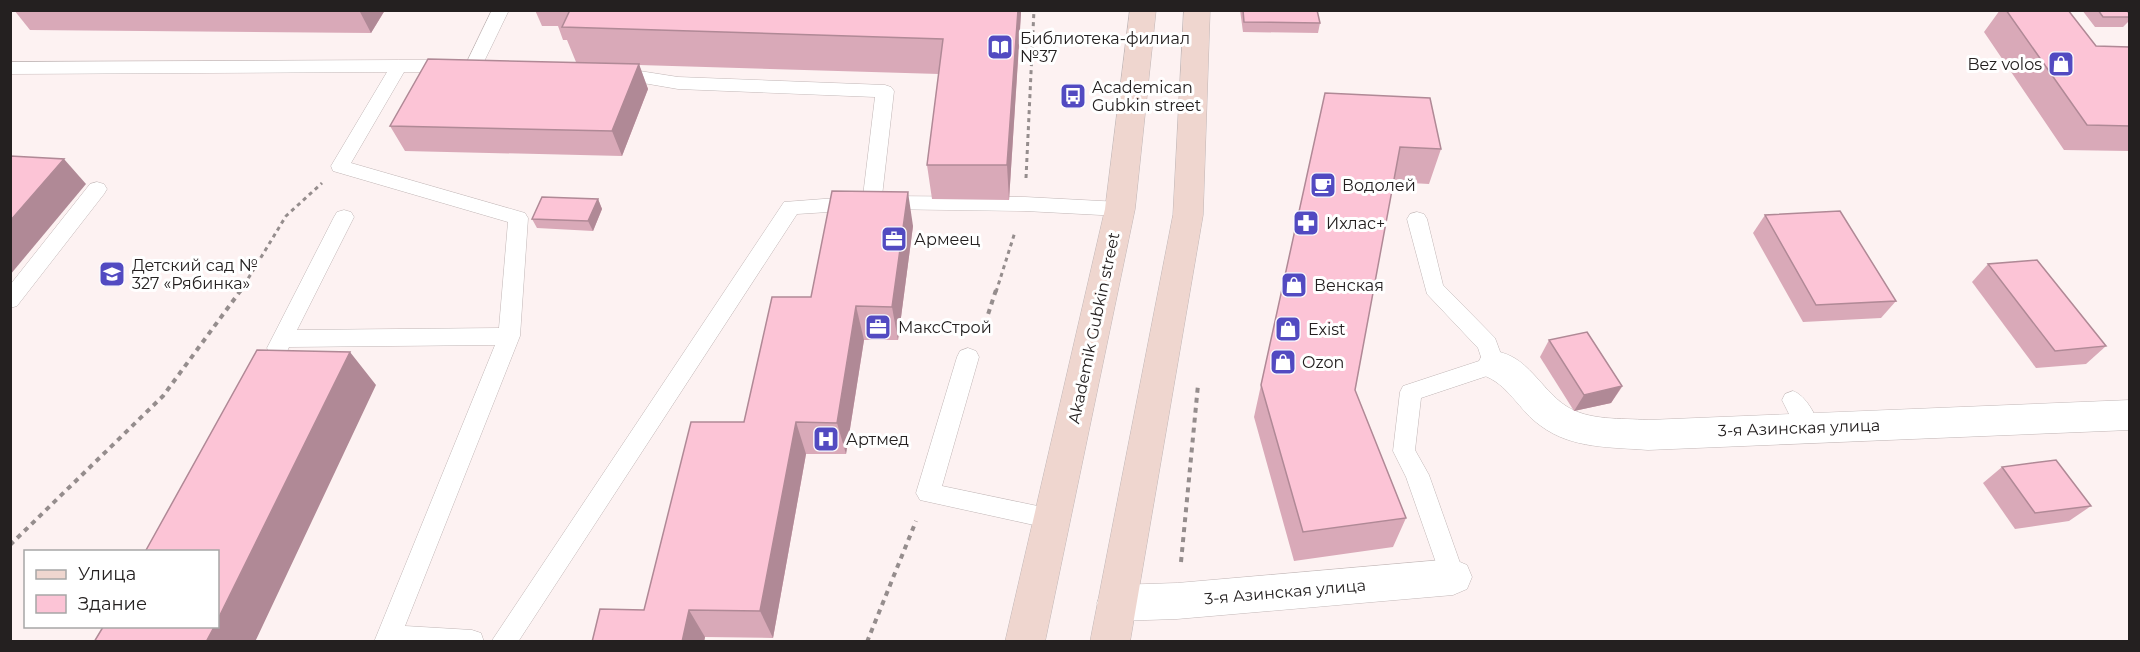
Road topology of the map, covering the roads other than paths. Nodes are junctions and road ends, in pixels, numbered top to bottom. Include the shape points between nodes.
1 (501, 10) edge
2 (1143, 10) edge
3 (1197, 10) edge
4 (399, 66) junction
5 (474, 66) junction
6 (497, 67) edge
7 (10, 68) edge
8 (600, 73) edge
9 (97, 189) dead end
10 (872, 203) junction
11 (1120, 209) junction
12 (344, 218) dead end
13 (1417, 219) dead end
14 (10, 300) edge
15 (509, 336) junction
16 (283, 339) junction
17 (968, 357) dead end
18 (1494, 365) junction
19 (267, 369) edge
20 (2130, 415) edge
21 (1052, 519) junction
22 (1453, 577) joint
23 (1116, 603) junction
24 (386, 639) edge
25 (472, 642) edge
26 (503, 642) edge
27 (1025, 642) edge
28 (1110, 642) edge

1 - 5 lane
2 - 11 street, Akademik Gubkin street
3 - 23 street via 1188,214
4 - 5 lane
4 - 7 lane
4 - 15 lane via 340,166 518,218
5 - 6 lane
8 - 10 lane via 678,83 885,91
9 - 14 lane
10 - 11 lane
10 - 26 lane via 791,207
11 - 21 street, Akademik Gubkin street
12 - 16 lane
13 - 18 lane via 1434,288 1487,344
15 - 16 lane
15 - 24 lane
16 - 19 lane
17 - 21 lane via 928,493
18 - 20 street, 3-я Азинская улица via 1503,366 1553,416 1581,430 1648,435 1801,414
18 - 22 lane via 1411,392 1404,451 1418,476
21 - 27 street, Akademik Gubkin street
22 - 23 street, 3-я Азинская улица
23 - 28 street
24 - 25 lane

